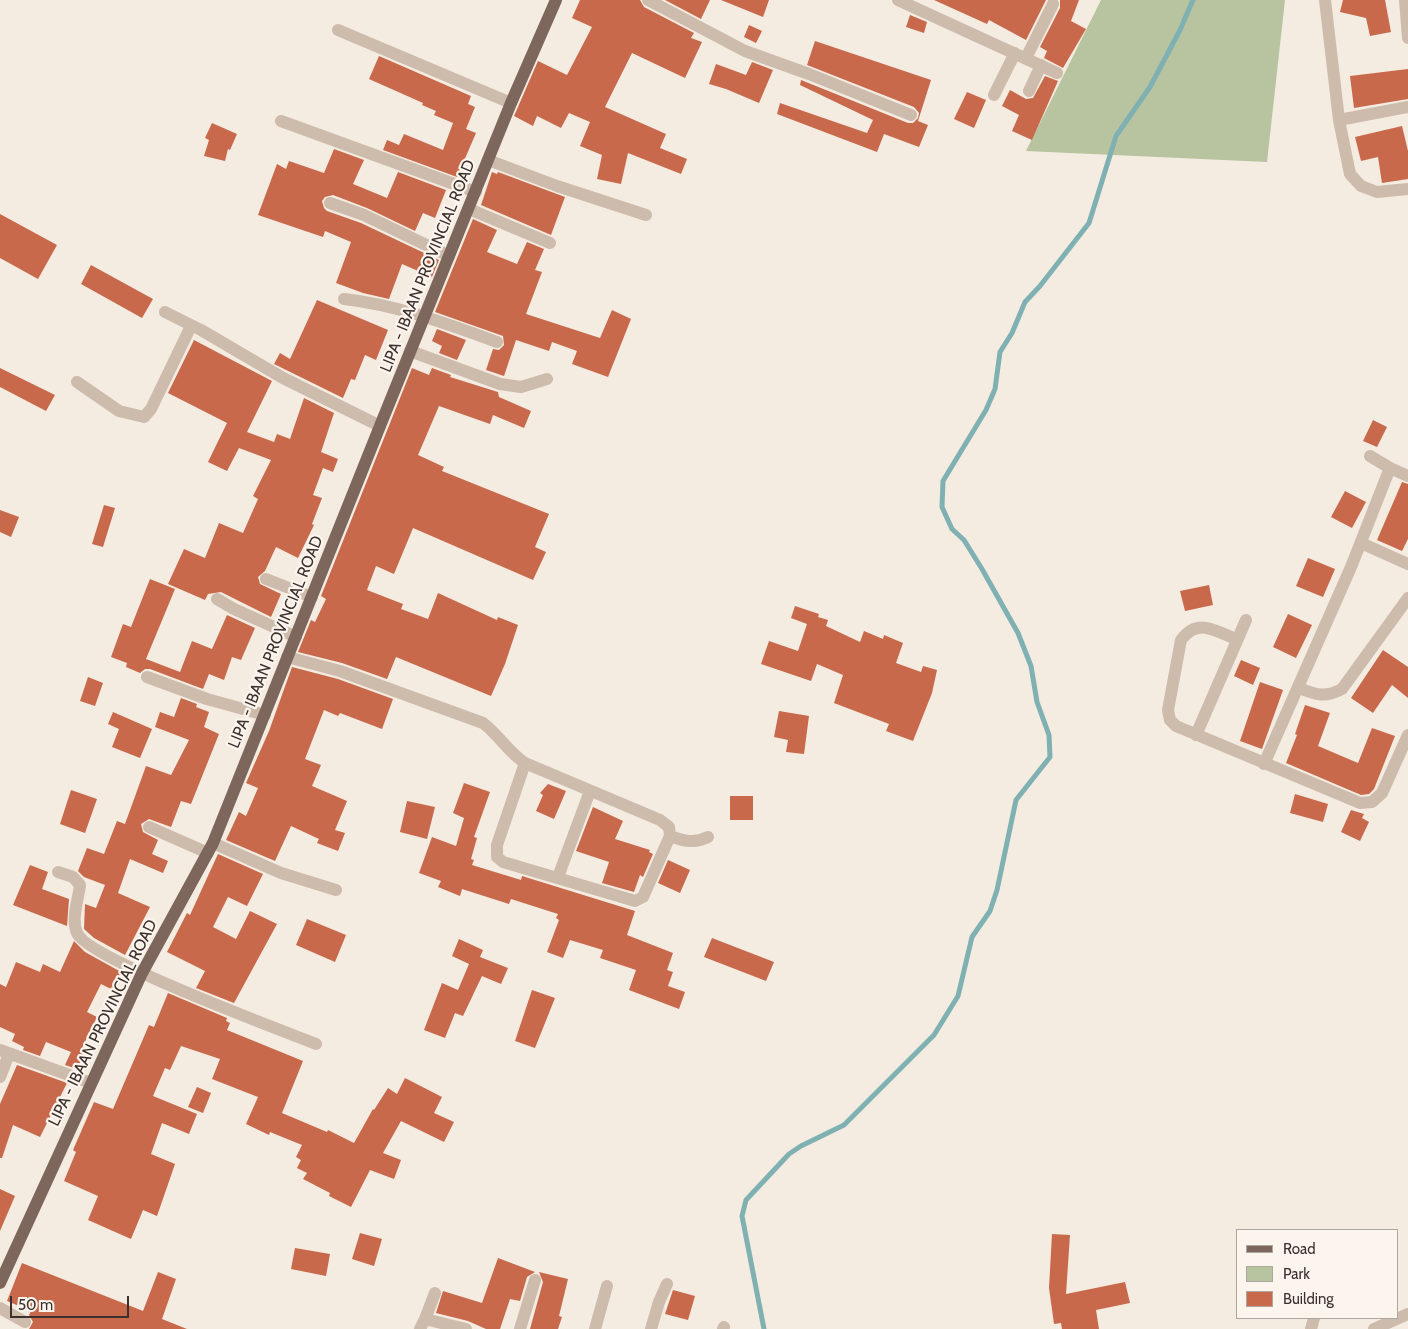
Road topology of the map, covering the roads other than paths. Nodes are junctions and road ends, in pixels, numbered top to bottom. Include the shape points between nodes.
1 (556, 0) edge
2 (648, 0) edge
3 (898, 0) edge
4 (1325, 0) edge
5 (1405, 0) edge
6 (1053, 4) dead end
7 (338, 30) dead end
8 (1407, 30) edge
9 (1020, 55) junction
10 (1041, 65) junction
11 (1057, 72) dead end
12 (1029, 91) dead end
13 (994, 95) dead end
14 (511, 103) junction
15 (1408, 107) edge
16 (911, 115) dead end
17 (1339, 120) junction
18 (281, 121) dead end
19 (488, 160) junction
20 (1408, 189) edge
21 (476, 192) junction
22 (330, 203) dead end
23 (469, 209) junction
24 (646, 215) dead end
25 (550, 242) dead end
26 (449, 256) junction
27 (344, 299) dead end
28 (165, 312) dead end
29 (424, 316) junction
30 (191, 326) junction
31 (498, 342) dead end
32 (410, 351) junction
33 (547, 379) dead end
34 (77, 382) dead end
35 (380, 426) junction
36 (1370, 456) dead end
37 (1390, 468) junction
38 (1408, 476) edge
39 (1362, 543) junction
40 (1408, 564) edge
41 (266, 579) dead end
42 (312, 597) junction
43 (217, 598) dead end
44 (1408, 598) edge
45 (1246, 620) dead end
46 (296, 637) junction
47 (1236, 639) junction
48 (288, 657) junction
49 (147, 676) dead end
50 (1300, 688) junction
51 (264, 715) junction
52 (1196, 735) junction
53 (1408, 735) edge
54 (525, 763) junction
55 (1264, 764) junction
56 (590, 791) junction
57 (149, 827) dead end
58 (670, 836) junction
59 (708, 837) dead end
60 (211, 848) junction
61 (58, 872) dead end
62 (558, 877) junction
63 (336, 890) dead end
64 (142, 973) junction
65 (316, 1044) dead end
66 (5, 1052) edge
67 (0, 1077) edge
68 (91, 1083) junction
69 (535, 1280) dead end
70 (0, 1283) edge
71 (666, 1284) dead end
72 (607, 1286) dead end
73 (435, 1293) dead end
74 (0, 1308) edge
75 (1397, 1319) edge
76 (25, 1322) dead end
77 (423, 1324) edge
78 (466, 1329) edge
79 (520, 1329) edge
80 (596, 1329) edge
81 (651, 1329) edge
82 (1374, 1329) edge

1 - 14 main road, LIPA - IBAAN PROVINCIAL ROAD
2 - 16 street via 745,51
3 - 9 street
4 - 17 street
5 - 8 street
6 - 9 street
7 - 14 street
9 - 10 street
9 - 13 street
10 - 11 street
10 - 12 street
14 - 19 main road, LIPA - IBAAN PROVINCIAL ROAD
15 - 17 street
17 - 20 street via 1350,174 1361,186 1377,192
18 - 21 street
19 - 21 main road, LIPA - IBAAN PROVINCIAL ROAD
19 - 24 street
21 - 23 main road, LIPA - IBAAN PROVINCIAL ROAD
22 - 26 street via 364,215
23 - 25 street
23 - 26 main road, LIPA - IBAAN PROVINCIAL ROAD
26 - 29 main road, LIPA - IBAAN PROVINCIAL ROAD
27 - 29 street
28 - 30 street
29 - 31 street
29 - 32 main road, LIPA - IBAAN PROVINCIAL ROAD
30 - 34 street via 152,409 144,416 118,411
30 - 35 street via 283,378
32 - 33 street via 500,384 521,387
32 - 35 main road, LIPA - IBAAN PROVINCIAL ROAD
35 - 42 main road, LIPA - IBAAN PROVINCIAL ROAD
36 - 37 street
37 - 38 street
37 - 39 street
39 - 40 street
39 - 50 street
41 - 42 street
42 - 46 main road, LIPA - IBAAN PROVINCIAL ROAD
43 - 46 street
44 - 50 street via 1342,689 1319,696
45 - 47 street
46 - 48 main road, LIPA - IBAAN PROVINCIAL ROAD
47 - 52 street
47 - 52 street via 1197,626 1187,631 1181,640 1168,710 1170,720 1176,726
48 - 51 main road, LIPA - IBAAN PROVINCIAL ROAD
48 - 54 street via 340,671 483,723
49 - 51 street via 207,699
50 - 55 street
51 - 60 main road, LIPA - IBAAN PROVINCIAL ROAD
52 - 55 street
53 - 55 street via 1382,793 1372,802 1360,803
54 - 56 street
54 - 62 street via 497,845 497,858
56 - 58 street via 660,820 669,827
56 - 62 street
57 - 60 street
58 - 59 street via 688,842
58 - 62 street via 639,900
60 - 63 street
60 - 64 main road, LIPA - IBAAN PROVINCIAL ROAD
61 - 64 street via 73,877 80,885 73,920 78,936 94,949
64 - 65 street
64 - 68 main road, LIPA - IBAAN PROVINCIAL ROAD
66 - 67 street
66 - 68 street
68 - 70 main road, LIPA - IBAAN PROVINCIAL ROAD
69 - 79 street
71 - 81 street
72 - 80 street
73 - 77 street
74 - 76 street
75 - 82 street
77 - 78 street

